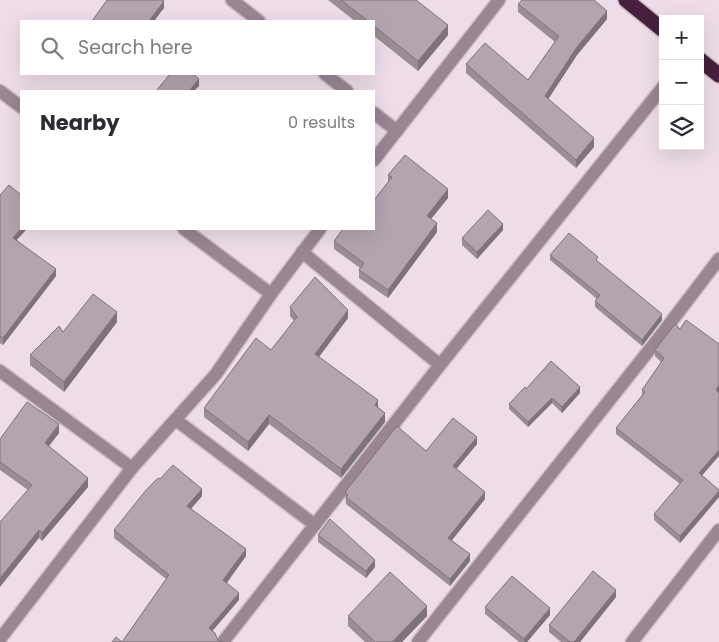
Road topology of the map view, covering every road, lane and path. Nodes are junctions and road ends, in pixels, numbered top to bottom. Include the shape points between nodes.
1 (232, 0) edge
2 (499, 0) edge
3 (626, 0) edge
4 (258, 20) edge
5 (659, 27) edge
6 (704, 63) edge
7 (326, 75) edge
8 (719, 75) edge
9 (346, 90) edge
10 (0, 91) edge
11 (659, 92) edge
12 (20, 106) edge
13 (375, 113) edge
14 (397, 131) junction
15 (375, 159) edge
16 (185, 230) edge
17 (319, 230) edge
18 (302, 252) junction
19 (719, 259) edge
20 (271, 294) junction
21 (440, 365) junction
22 (0, 371) edge
23 (176, 420) junction
24 (132, 468) junction
25 (315, 525) junction
26 (719, 530) edge
27 (0, 639) edge
28 (223, 642) edge
29 (418, 642) edge
30 (632, 642) edge

1 - 4 street
2 - 14 street
3 - 5 highway
6 - 8 highway
7 - 9 street
10 - 12 street
11 - 21 street
13 - 14 street
14 - 15 street
16 - 20 street
17 - 18 street
18 - 20 street
18 - 21 street
19 - 29 street
20 - 23 street via 216,374
21 - 25 street
22 - 24 street
23 - 24 street
23 - 25 street
24 - 27 street
25 - 28 street
26 - 30 street

